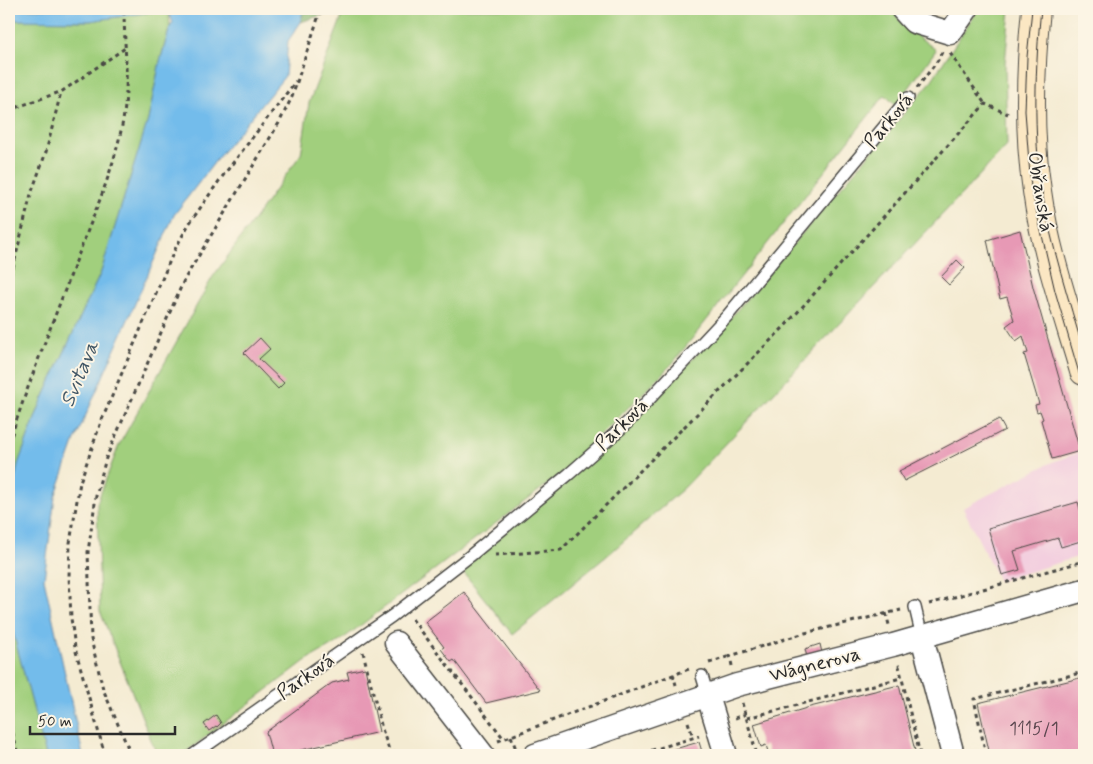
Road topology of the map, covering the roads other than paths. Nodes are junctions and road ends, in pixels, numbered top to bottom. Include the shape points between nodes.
1 (902, 9) edge
2 (967, 9) edge
3 (1036, 9) edge
4 (908, 98) road end
5 (1084, 371) edge
6 (1084, 590) edge
7 (915, 607) road end
8 (922, 637) junction
9 (396, 643) dead end
10 (702, 680) junction
11 (193, 755) edge
12 (483, 755) edge
13 (535, 755) edge
14 (726, 755) edge
15 (953, 755) edge

1 - 2 street via 914,22 948,39
3 - 5 main road, Obřanská via 1031,110 1036,191 1045,236
4 - 11 lane, Parková via 728,315 627,423 470,556 392,616
6 - 8 street, Wágnerova
7 - 8 lane
8 - 10 street, Wágnerova via 737,685
8 - 15 street
9 - 12 street
10 - 13 street, Wágnerova
10 - 14 street

